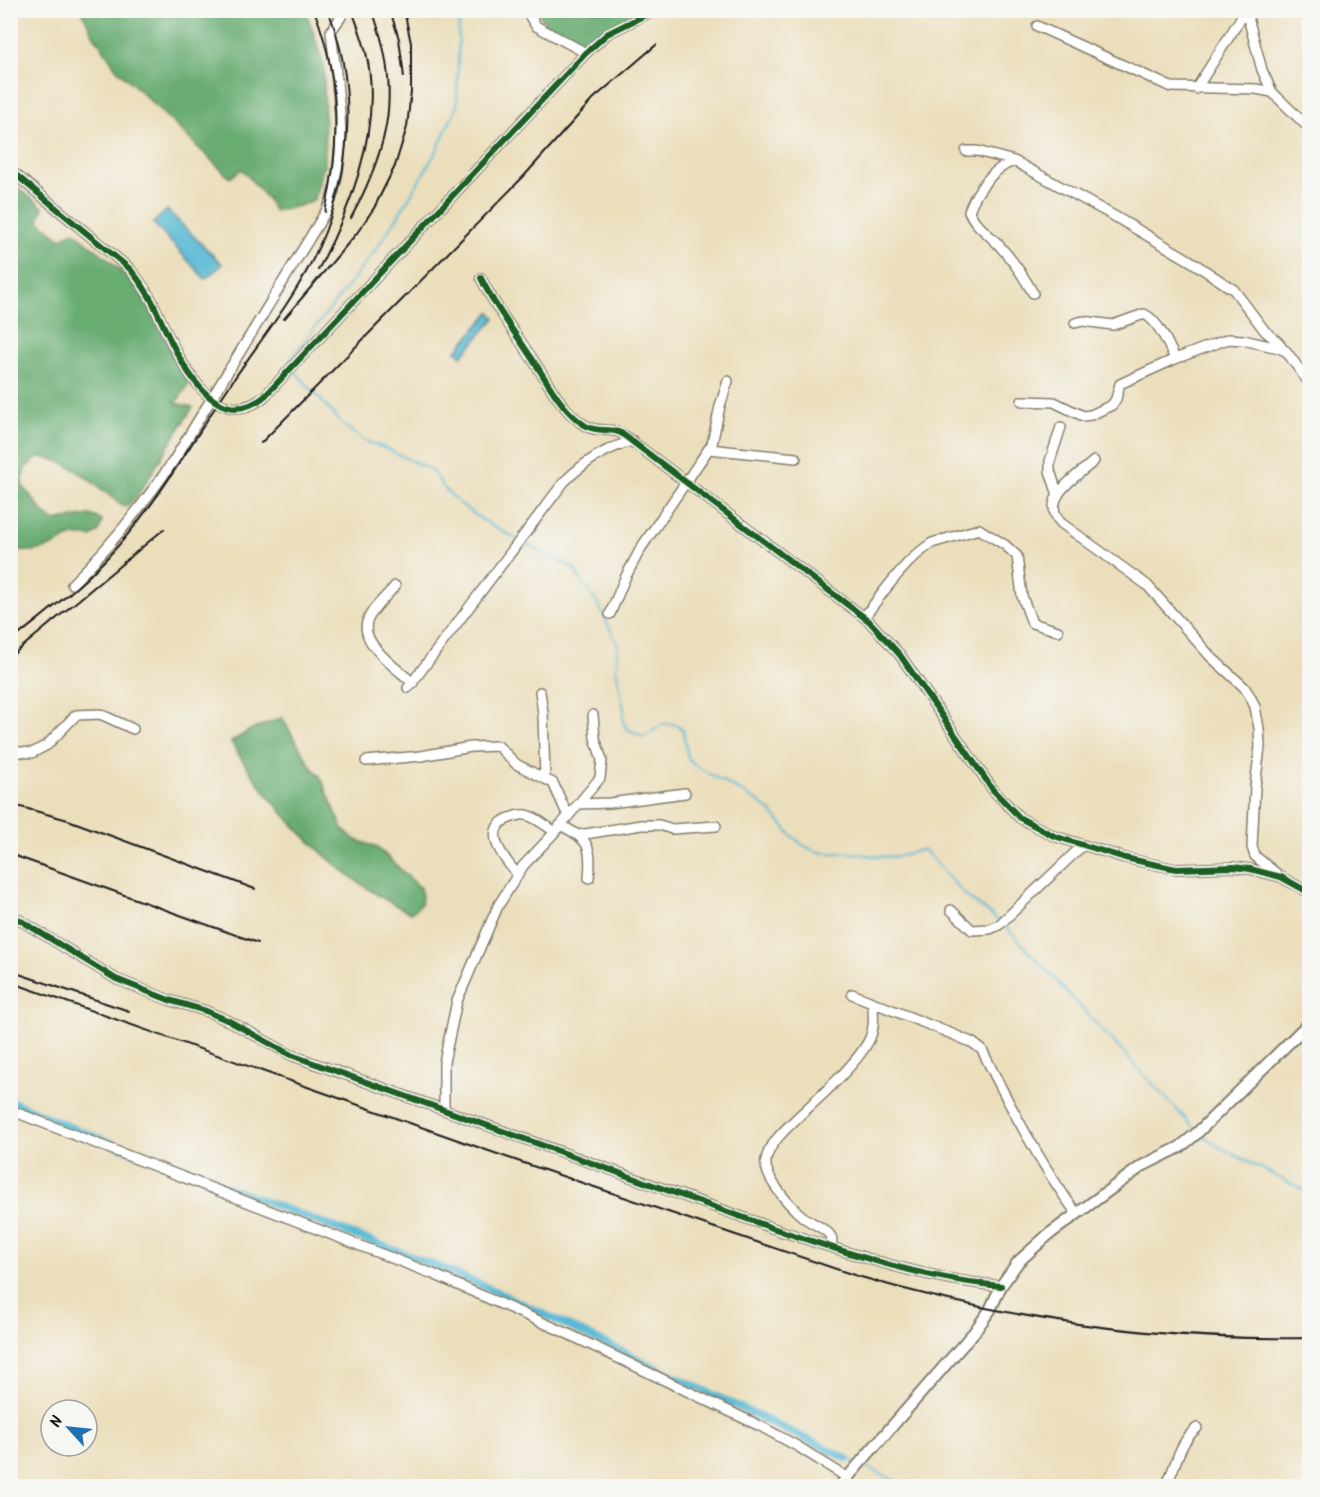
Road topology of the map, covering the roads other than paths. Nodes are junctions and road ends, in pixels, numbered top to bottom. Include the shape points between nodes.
1 (341, 10) edge
2 (526, 10) edge
3 (655, 10) edge
4 (1246, 10) edge
5 (1036, 26) dead end
6 (586, 53) junction
7 (1196, 89) junction
8 (1272, 92) junction
9 (1310, 129) edge
10 (966, 151) dead end
11 (1014, 161) junction
12 (10, 170) edge
13 (481, 278) dead end
14 (1033, 293) dead end
15 (1075, 323) dead end
16 (1283, 350) junction
17 (1175, 359) junction
18 (728, 381) dead end
19 (1310, 384) edge
20 (211, 398) junction
21 (1022, 401) dead end
22 (1061, 427) dead end
23 (633, 441) junction
24 (709, 449) junction
25 (796, 458) dead end
26 (1094, 461) dead end
27 (686, 482) junction
28 (1058, 495) junction
29 (72, 584) dead end
30 (395, 586) dead end
31 (610, 614) dead end
32 (864, 617) junction
33 (1058, 631) dead end
34 (540, 692) dead end
35 (593, 715) dead end
36 (133, 729) dead end
37 (10, 751) edge
38 (366, 761) dead end
39 (545, 778) junction
40 (685, 793) dead end
41 (578, 804) junction
42 (568, 816) junction
43 (716, 826) dead end
44 (558, 828) junction
45 (579, 835) junction
46 (1082, 846) junction
47 (517, 874) junction
48 (1281, 877) junction
49 (590, 878) dead end
50 (1310, 893) edge
51 (951, 909) dead end
52 (10, 914) edge
53 (852, 994) dead end
54 (872, 1002) junction
55 (1310, 1022) edge
56 (10, 1110) edge
57 (444, 1110) junction
58 (1077, 1214) junction
59 (831, 1247) junction
60 (1001, 1286) junction
61 (1197, 1428) dead end
62 (844, 1482) edge
63 (1166, 1486) edge

1 - 20 street via 331,32 341,106 334,194
2 - 6 street via 536,26
3 - 6 street via 607,34
4 - 7 street
4 - 8 street
5 - 7 street via 1157,83
6 - 20 street via 265,396 250,406 232,407
7 - 8 street
8 - 9 street
10 - 11 street
11 - 14 street via 992,176 969,211 1021,272
11 - 16 street via 1114,216 1234,290
12 - 20 street via 130,269 153,303 183,364
13 - 23 street via 558,399 584,425 599,431 614,429
15 - 17 street via 1113,325 1144,314 1151,318
16 - 17 street via 1228,339
16 - 19 street
17 - 21 street via 1120,384 1112,405 1091,415 1083,416 1054,402
18 - 24 street
20 - 29 street via 147,500
22 - 28 street via 1050,461
23 - 27 street
23 - 30 street via 615,446 580,466 564,482 411,685 376,650 366,633 366,623
24 - 25 street
24 - 27 street
26 - 28 street
27 - 31 street via 641,548
27 - 32 street
28 - 48 street via 1053,508 1061,523 1147,585 1250,696 1260,747 1252,847 1255,855
32 - 33 street via 908,564 932,543 979,530 1017,556 1022,596 1032,623
32 - 46 street via 900,655 1000,797 1020,818
34 - 39 street
35 - 41 street via 602,771
36 - 37 street via 100,714 76,715 47,745 32,753
38 - 39 street via 498,746 516,765
39 - 42 street via 553,783
40 - 41 street
41 - 42 street
42 - 44 street
43 - 45 street via 672,829 641,825
44 - 45 street
44 - 47 street
44 - 47 street via 527,815 499,823 495,830 498,848
45 - 49 street via 589,849
46 - 48 street via 1176,869 1233,867
46 - 51 street via 1001,923 972,930
47 - 57 street via 498,906 457,1001 444,1062
48 - 50 street
52 - 57 street via 116,979 206,1011 291,1055
53 - 54 street
54 - 58 street via 982,1050
54 - 59 street via 874,1022 867,1042 781,1134 766,1161 767,1174 781,1194 801,1215 829,1233
55 - 58 main road via 1180,1147 1142,1166
56 - 62 street via 493,1300 760,1426 797,1446
57 - 59 street
58 - 60 main road via 1018,1263
59 - 60 street via 941,1278
60 - 62 main road via 975,1331
61 - 63 street via 1180,1449

